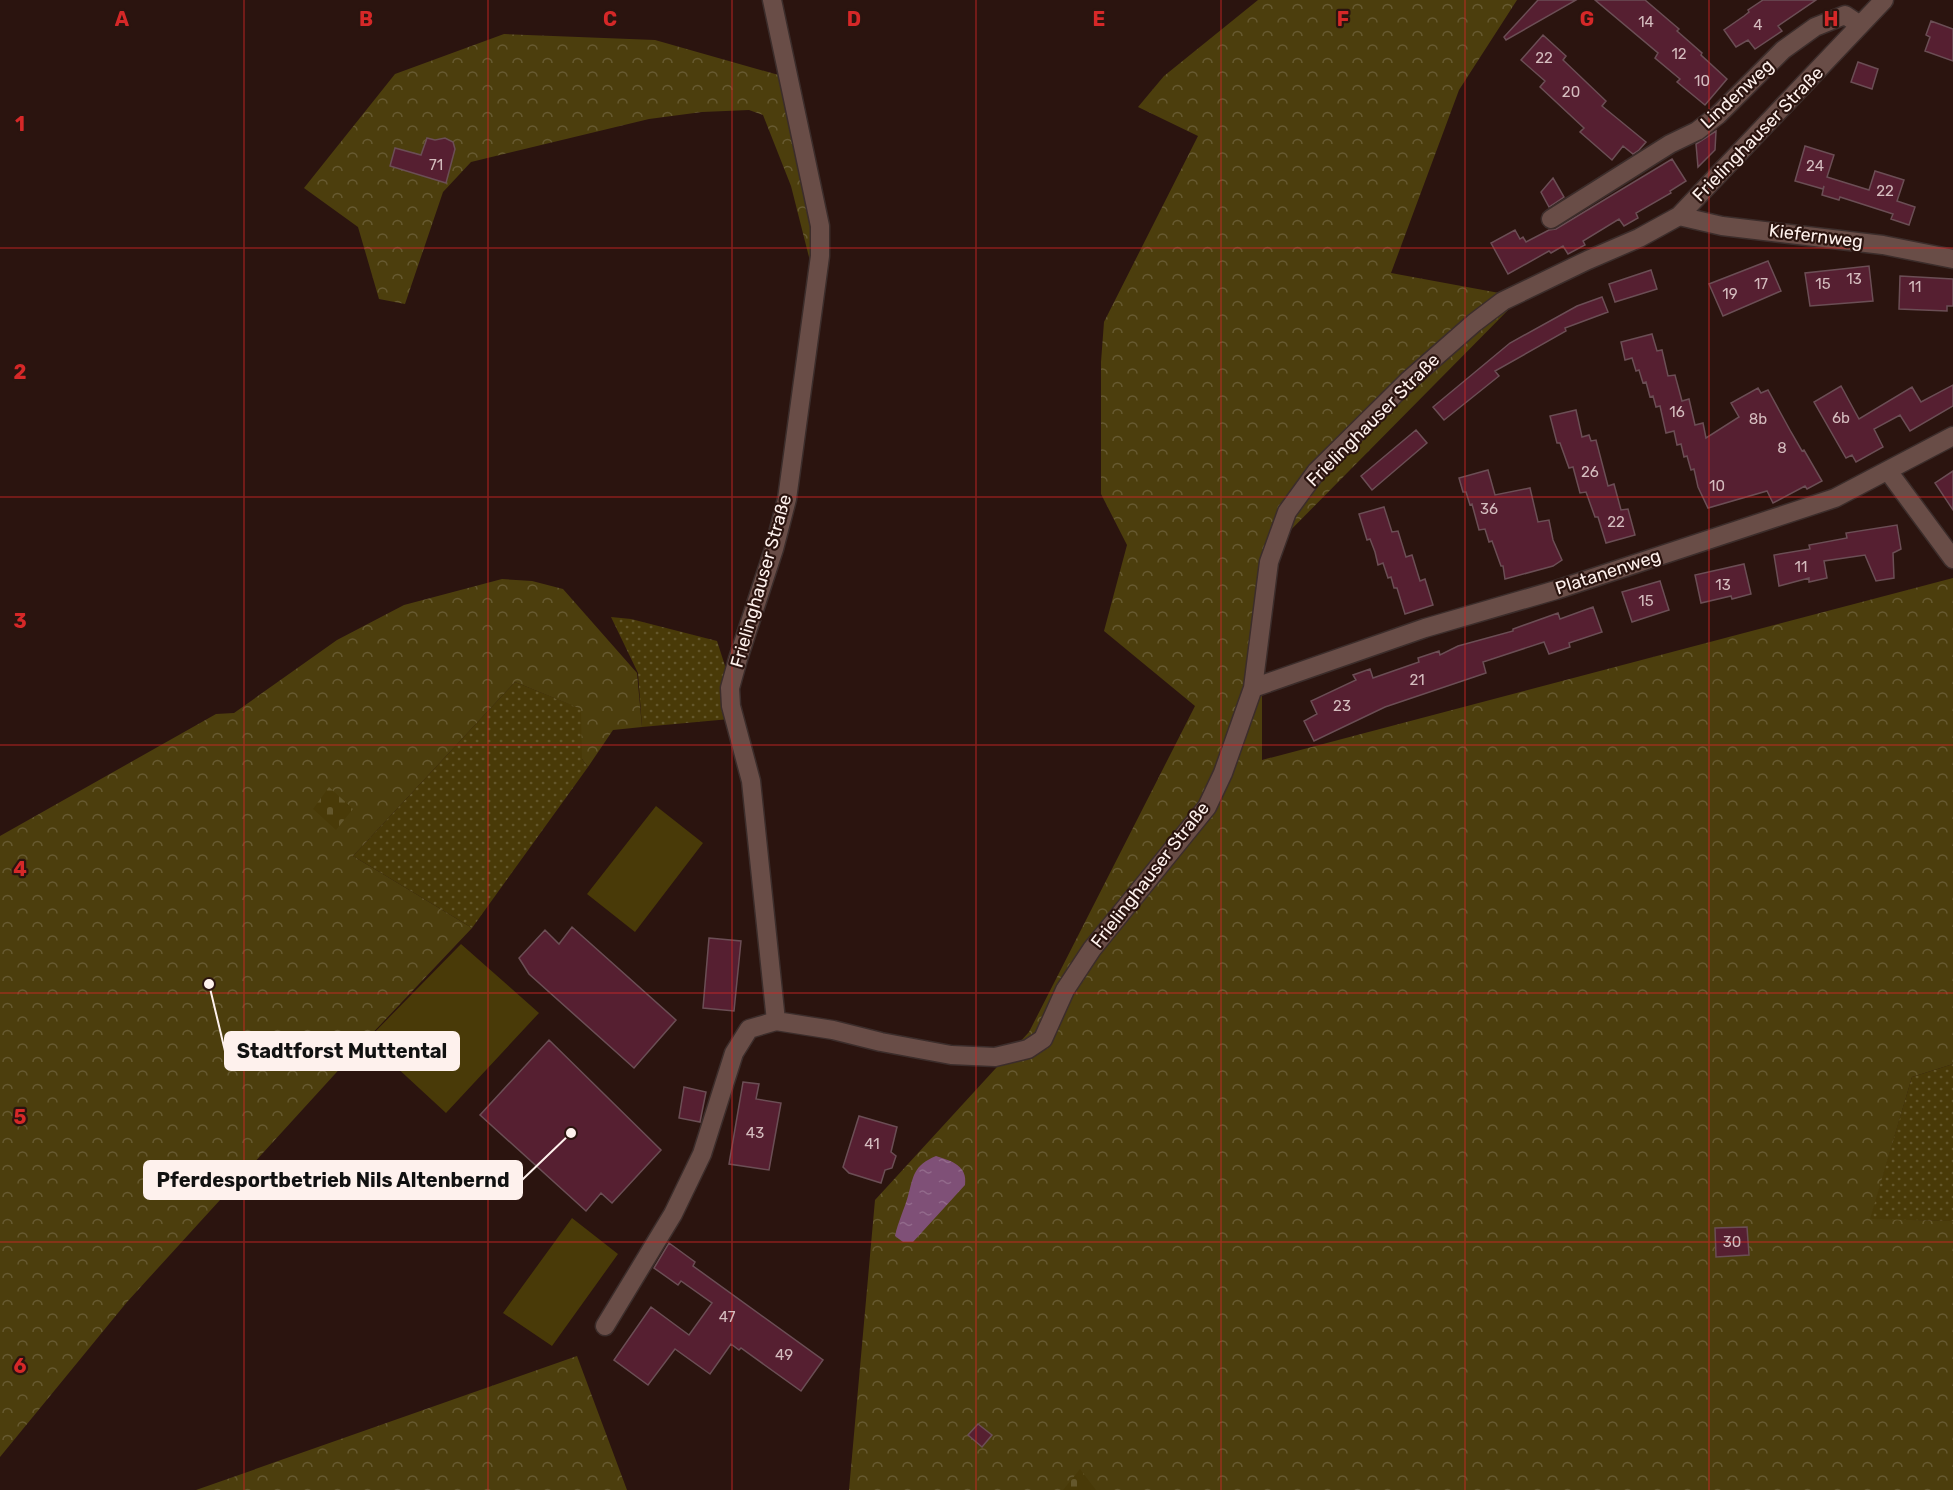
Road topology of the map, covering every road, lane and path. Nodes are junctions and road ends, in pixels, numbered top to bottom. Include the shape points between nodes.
1 (772, 0) edge
2 (1884, 0) edge
3 (1860, 25) junction
4 (1679, 216) junction
5 (1551, 219) dead end
6 (1953, 259) edge
7 (1953, 436) edge
8 (1888, 471) junction
9 (1953, 560) edge
10 (1253, 688) junction
11 (776, 1021) junction
12 (605, 1326) dead end

1 - 11 street, Frielinghauser Straße via 820,226 820,256 786,499 730,688 751,781
2 - 3 street, Frielinghauser Straße
3 - 4 street, Frielinghauser Straße
3 - 5 street, Lindenweg via 1845,15 1815,27 1783,50 1697,131
4 - 6 street, Kiefernweg via 1722,226 1883,245
4 - 10 street, Frielinghauser Straße via 1503,302 1409,380 1316,472 1287,512 1269,562
7 - 8 street, Platanenweg
8 - 9 street
8 - 10 street, Platanenweg via 1835,498 1556,590 1425,628
10 - 11 street, Frielinghauser Straße via 1207,807 1092,949 1065,990 1043,1039 1028,1049 995,1057 951,1055
11 - 12 street, Frielinghauser Straße via 749,1029 734,1053 702,1154 673,1214

